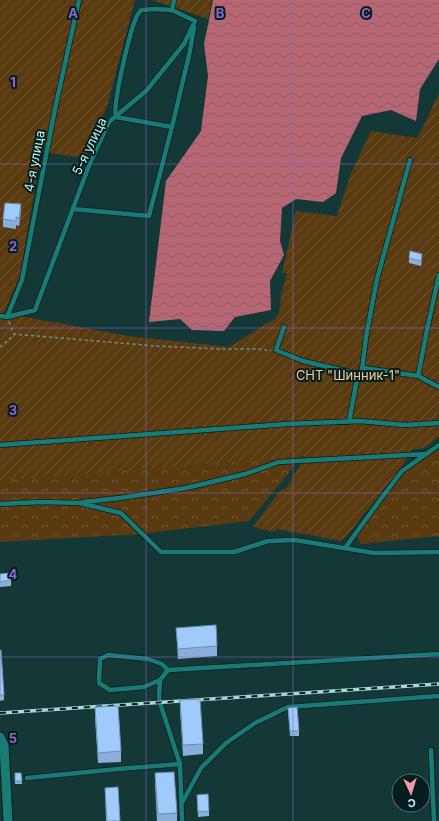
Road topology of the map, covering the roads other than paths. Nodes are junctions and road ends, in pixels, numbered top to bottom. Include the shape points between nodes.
1 (79, 0) edge
2 (174, 0) edge
3 (172, 10) junction
4 (195, 21) junction
5 (116, 117) junction
6 (172, 127) junction
7 (410, 160) dead end
8 (73, 209) junction
9 (439, 275) edge
10 (0, 316) edge
11 (7, 317) junction
12 (284, 327) dead end
13 (360, 372) junction
14 (418, 376) junction
15 (439, 387) edge
16 (349, 422) junction
17 (439, 423) edge
18 (0, 445) edge
19 (439, 445) edge
20 (426, 454) junction
21 (80, 502) junction
22 (0, 504) edge
23 (345, 548) junction
24 (439, 552) edge
25 (439, 654) edge
26 (168, 670) junction
27 (160, 680) junction
28 (439, 696) edge
29 (0, 737) edge
30 (431, 750) dead end
31 (180, 764) junction
32 (27, 778) dead end
33 (182, 803) junction
34 (8, 821) edge
35 (182, 821) edge
36 (434, 821) edge

1 - 11 lane, 4-я улица via 22,280
2 - 3 lane
3 - 4 lane
3 - 5 lane via 141,10 136,18 116,100
4 - 5 lane, 5-я улица via 184,44 146,91
4 - 6 lane
5 - 6 lane
5 - 8 lane, 5-я улица via 110,122 90,163
6 - 8 lane via 149,216
7 - 13 lane via 377,279
8 - 11 lane, 5-я улица via 35,310
9 - 14 lane
10 - 11 lane
12 - 13 lane via 276,350 303,361
13 - 14 lane via 364,368
13 - 16 lane
14 - 15 lane
16 - 17 lane
16 - 18 lane via 287,424
19 - 20 lane
20 - 21 lane via 279,462 245,474 186,488
20 - 23 lane via 402,471
21 - 22 lane
21 - 23 lane via 121,513 161,552 234,552 268,541 289,540
23 - 24 lane via 374,553
25 - 26 lane
26 - 27 lane
26 - 27 lane via 162,664 148,659 108,655 100,659 100,683 110,690 144,687
27 - 31 lane via 160,703
28 - 33 lane via 288,708 255,723 226,743 201,768
29 - 34 street via 4,745
30 - 36 lane
31 - 32 lane
31 - 33 lane
33 - 35 lane

